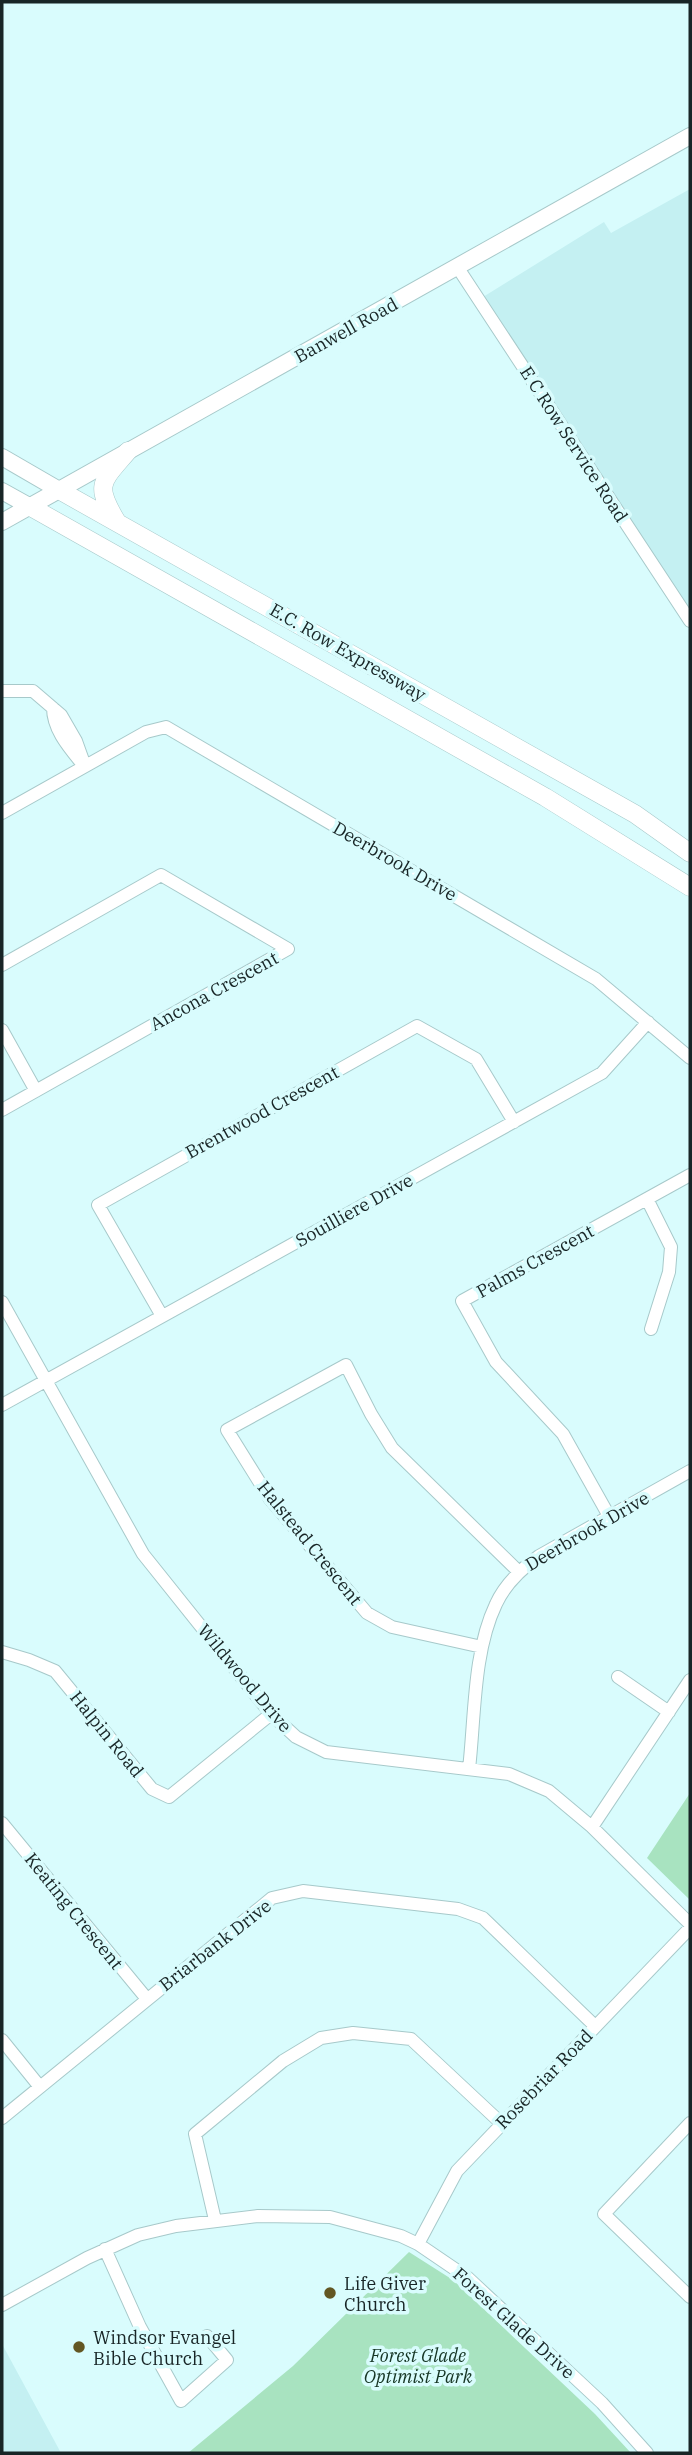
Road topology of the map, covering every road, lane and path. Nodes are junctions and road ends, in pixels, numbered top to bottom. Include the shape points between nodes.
1 (690, 136) edge
2 (458, 268) junction
3 (128, 451) junction
4 (2, 457) edge
5 (60, 490) junction
6 (2, 491) edge
7 (29, 506) junction
8 (2, 522) edge
9 (117, 523) junction
10 (690, 621) edge
11 (2, 691) edge
12 (85, 766) junction
13 (2, 813) edge
14 (690, 853) edge
15 (690, 887) edge
16 (2, 965) edge
17 (648, 1022) junction
18 (2, 1030) edge
19 (690, 1058) edge
20 (36, 1091) junction
21 (2, 1110) edge
22 (514, 1122) junction
23 (690, 1175) edge
24 (647, 1199) junction
25 (2, 1302) edge
26 (162, 1316) junction
27 (651, 1329) dead end
28 (46, 1381) junction
29 (2, 1405) edge
30 (690, 1471) edge
31 (609, 1516) junction
32 (518, 1571) junction
33 (482, 1647) junction
34 (2, 1652) edge
35 (618, 1677) dead end
36 (690, 1680) edge
37 (669, 1712) junction
38 (271, 1714) junction
39 (469, 1769) junction
40 (2, 1823) edge
41 (592, 1828) junction
42 (690, 1926) edge
43 (147, 1999) junction
44 (595, 2026) junction
45 (2, 2040) edge
46 (40, 2087) junction
47 (2, 2118) edge
48 (501, 2123) junction
49 (690, 2123) edge
50 (215, 2220) junction
51 (418, 2244) junction
52 (105, 2249) junction
53 (690, 2297) edge
54 (2, 2305) edge
55 (207, 2336) dead end
56 (647, 2453) edge

1 - 2 main road, Banwell Road
2 - 3 main road, Banwell Road
2 - 10 street, E C Row Service Road
3 - 5 main road, Banwell Road
3 - 9 highway via 102,488
4 - 5 main road, E.C. Row Expressway
5 - 7 main road, Banwell Road
5 - 9 highway, E.C. Row Expressway
6 - 7 main road, E.C. Row Expressway
7 - 8 main road, Banwell Road
7 - 15 highway, E.C. Row Expressway via 545,797
9 - 14 highway, E.C. Row Expressway via 635,814
11 - 12 street via 33,691 53,708 53,720
12 - 13 street
12 - 17 street, Deerbrook Drive via 146,732 166,727 596,979
16 - 20 street, Ancona Crescent via 161,876 288,949
17 - 19 street, Deerbrook Drive
17 - 22 street, Souilliere Drive via 602,1073
18 - 20 street
20 - 21 street, Ancona Crescent
22 - 26 street, Souilliere Drive
22 - 26 street, Brentwood Crescent via 475,1059 417,1026 98,1205
23 - 24 street, Palms Crescent
24 - 27 street via 671,1247 669,1272
24 - 31 street, Palms Crescent via 461,1301 496,1362 563,1434
25 - 28 street, Wildwood Drive
26 - 28 street, Souilliere Drive
28 - 29 street, Souilliere Drive
28 - 38 street, Wildwood Drive via 143,1554
30 - 31 street, Deerbrook Drive
31 - 32 street, Deerbrook Drive
32 - 33 street, Deerbrook Drive via 496,1603
32 - 33 street, Halstead Crescent via 392,1448 346,1365 228,1430 271,1499 367,1613 392,1627
33 - 39 street, Deerbrook Drive
34 - 38 street, Halpin Road via 55,1671 152,1789 169,1797
35 - 37 street
36 - 37 street
37 - 41 street
38 - 39 street, Wildwood Drive via 296,1737 326,1752
39 - 41 street, Wildwood Drive via 509,1774 548,1791
40 - 43 street, Keating Crescent
41 - 42 street, Wildwood Drive
42 - 44 street, Rosebriar Road
43 - 44 street, Briarbank Drive via 272,1898 303,1891 458,1909 483,1918
43 - 46 street, Briarbank Drive
44 - 48 street, Rosebriar Road
45 - 46 street
46 - 47 street, Briarbank Drive
48 - 50 street via 411,2039 353,2033 321,2038 283,2061 195,2134
48 - 51 street, Rosebriar Road via 457,2171
49 - 53 street via 604,2214
50 - 51 street, Forest Glade Drive via 330,2217
50 - 52 street, Forest Glade Drive via 138,2235
51 - 56 street, Forest Glade Drive via 479,2287 602,2403
52 - 54 street, Forest Glade Drive
52 - 55 street via 140,2327 181,2401 228,2360

